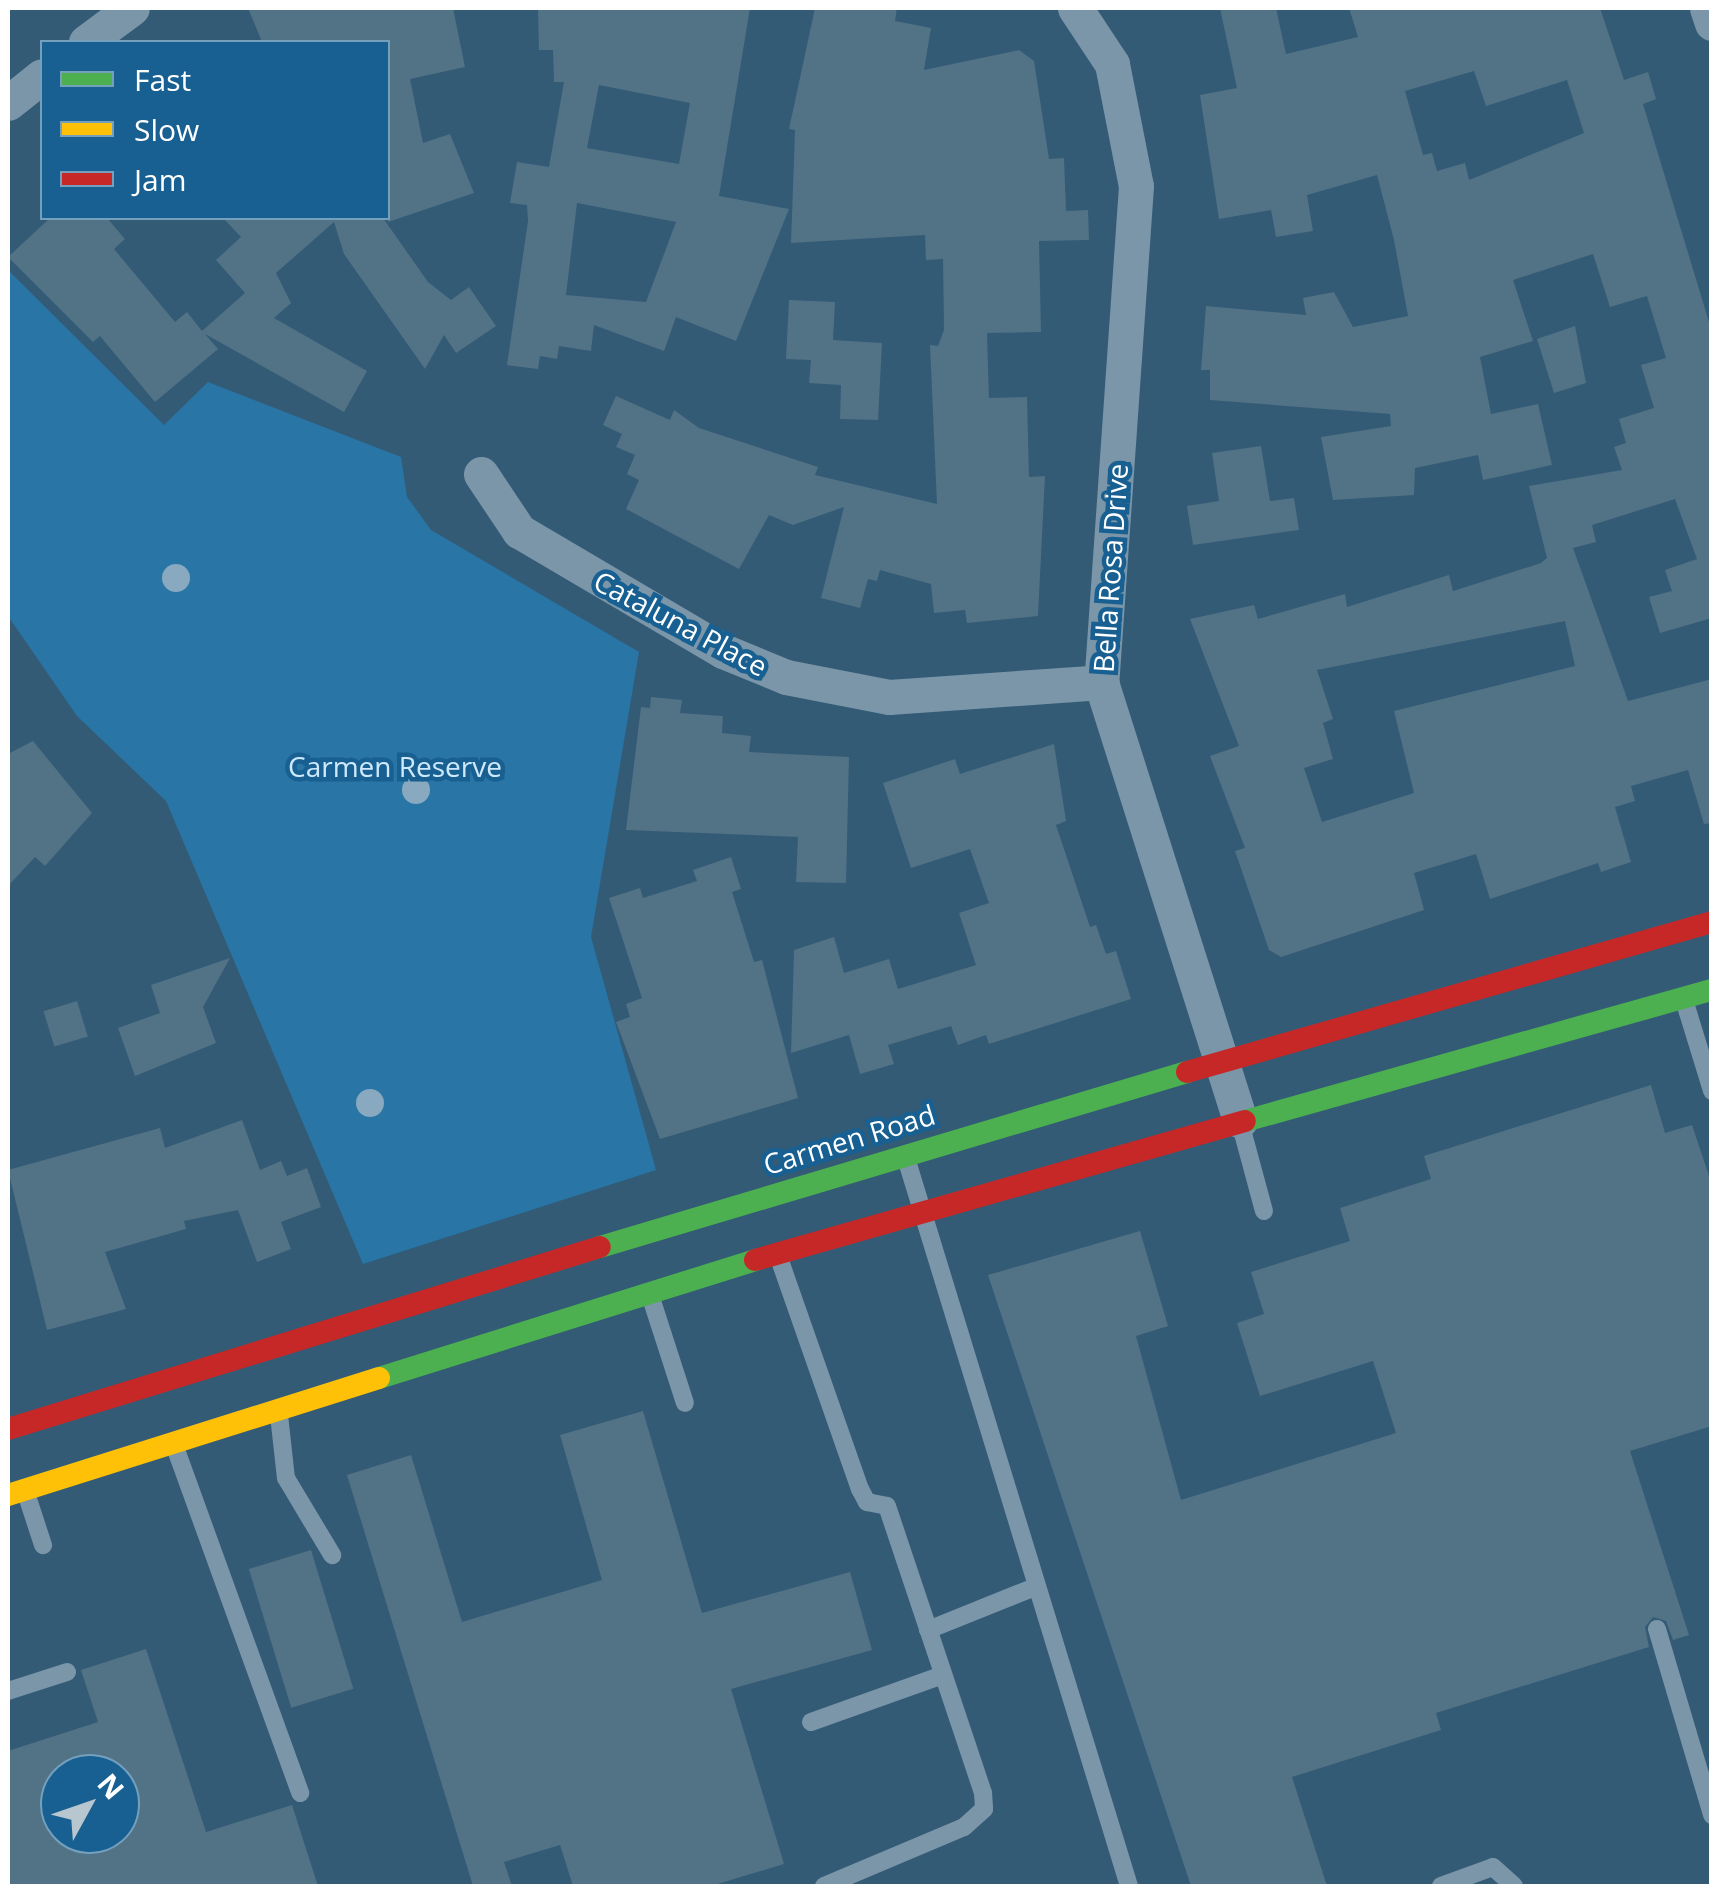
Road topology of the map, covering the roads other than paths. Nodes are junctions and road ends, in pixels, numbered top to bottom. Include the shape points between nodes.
1 (132, 8) edge
2 (1075, 8) edge
3 (1707, 8) edge
4 (1712, 23) edge
5 (89, 40) edge
6 (40, 78) edge
7 (8, 103) edge
8 (480, 474) dead end
9 (1101, 682) junction
10 (1712, 922) edge
11 (1712, 990) edge
12 (1684, 998) junction
13 (1223, 1060) junction
14 (1712, 1090) edge
15 (1240, 1120) junction
16 (904, 1153) junction
17 (1264, 1211) dead end
18 (918, 1213) junction
19 (777, 1253) junction
20 (650, 1295) junction
21 (684, 1403) dead end
22 (279, 1410) junction
23 (8, 1430) edge
24 (173, 1442) junction
25 (16, 1491) edge
26 (43, 1545) dead end
27 (332, 1555) dead end
28 (1035, 1587) junction
29 (1656, 1629) dead end
30 (928, 1630) junction
31 (67, 1672) dead end
32 (944, 1675) junction
33 (8, 1692) edge
34 (811, 1722) dead end
35 (300, 1793) dead end
36 (1712, 1815) edge
37 (824, 1886) edge
38 (1129, 1886) edge
39 (1441, 1886) edge
40 (1514, 1886) edge

1 - 5 street
2 - 9 street, Bella Rosa Drive via 1112,64 1136,186
3 - 4 street
6 - 7 street
8 - 9 street, Cataluna Place via 519,531 692,635 786,677 889,697
9 - 13 street, Bella Rosa Drive
10 - 13 highway, Carmen Road
11 - 12 highway
12 - 14 lane
12 - 15 highway
13 - 15 street, Bella Rosa Drive
13 - 16 highway, Carmen Road
15 - 17 lane
15 - 18 highway
16 - 18 lane
16 - 23 highway, Carmen Road
18 - 19 highway
18 - 28 lane
19 - 20 highway
19 - 30 lane via 860,1489 867,1502 886,1506
20 - 21 lane
20 - 22 highway
22 - 24 highway
22 - 27 lane via 286,1478
24 - 25 highway
24 - 35 lane
25 - 26 lane
28 - 30 lane
28 - 38 lane
29 - 36 lane
30 - 32 lane
31 - 33 lane
32 - 34 lane
32 - 37 lane via 984,1809 964,1827
39 - 40 lane via 1493,1868

